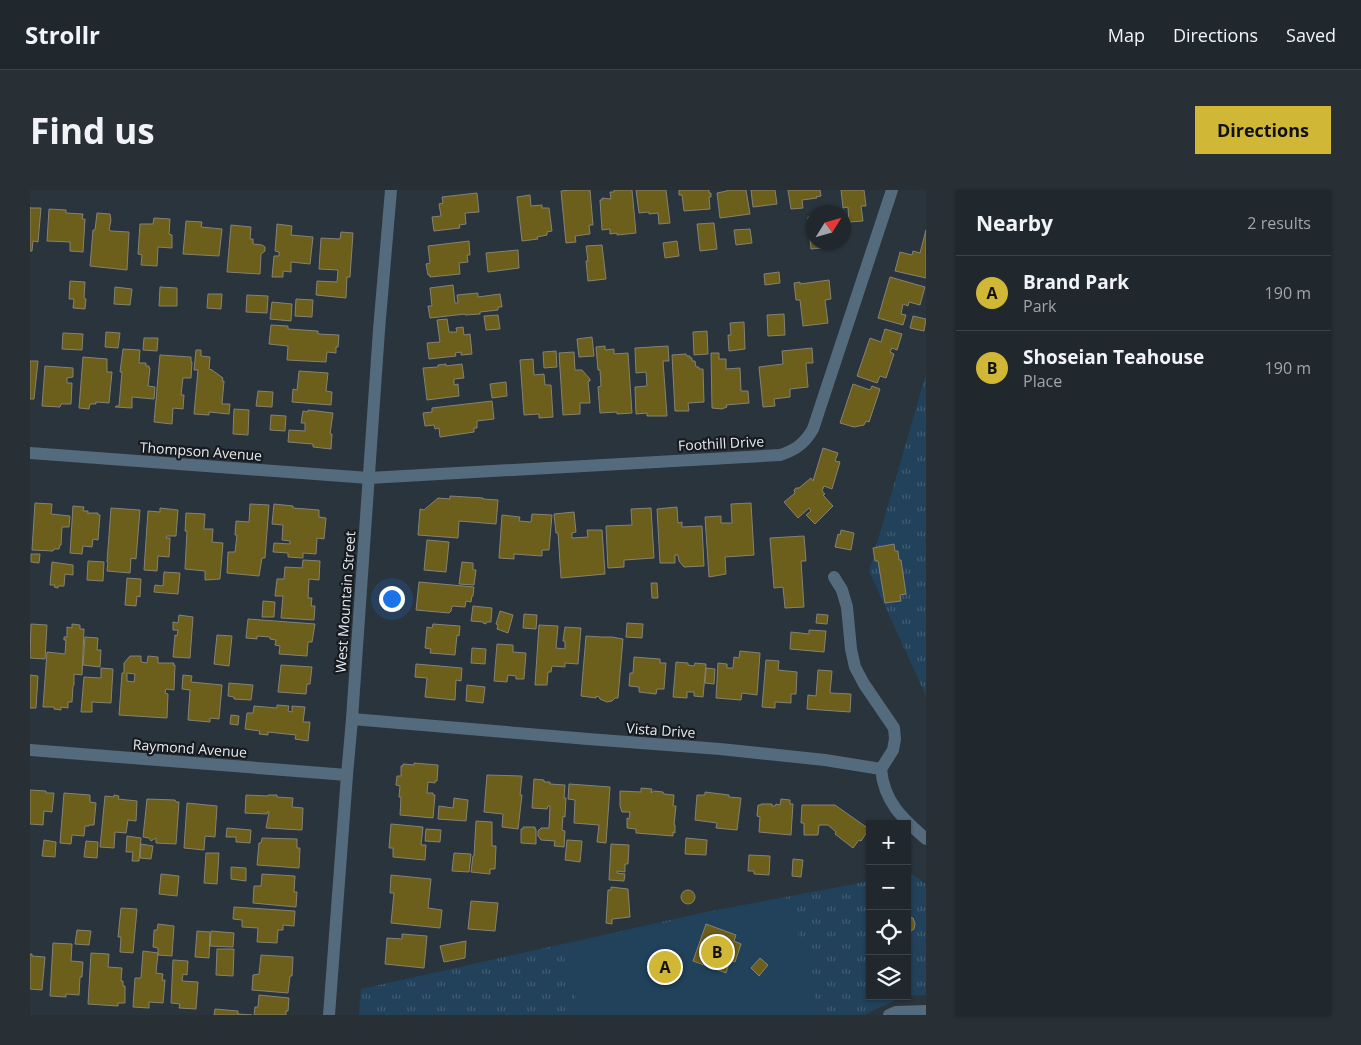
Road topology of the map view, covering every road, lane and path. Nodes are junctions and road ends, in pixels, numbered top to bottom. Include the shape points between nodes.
1 (390, 190) edge
2 (892, 190) edge
3 (30, 453) edge
4 (369, 478) junction
5 (834, 577) dead end
6 (352, 718) junction
7 (30, 750) edge
8 (881, 769) junction
9 (347, 775) junction
10 (926, 839) edge
11 (926, 1010) edge
12 (330, 1015) edge
13 (889, 1015) edge

1 - 4 street, West Mountain Street
2 - 4 street, Foothill Drive via 813,429 800,446 790,452
3 - 4 street, Thompson Avenue
4 - 6 street, West Mountain Street
5 - 8 street via 847,607 855,667 894,728 893,750
6 - 8 street, Vista Drive via 720,749
6 - 9 street, West Mountain Street
7 - 9 street, Raymond Avenue
8 - 10 street via 882,782 893,807
9 - 12 street, West Mountain Street
11 - 13 street

